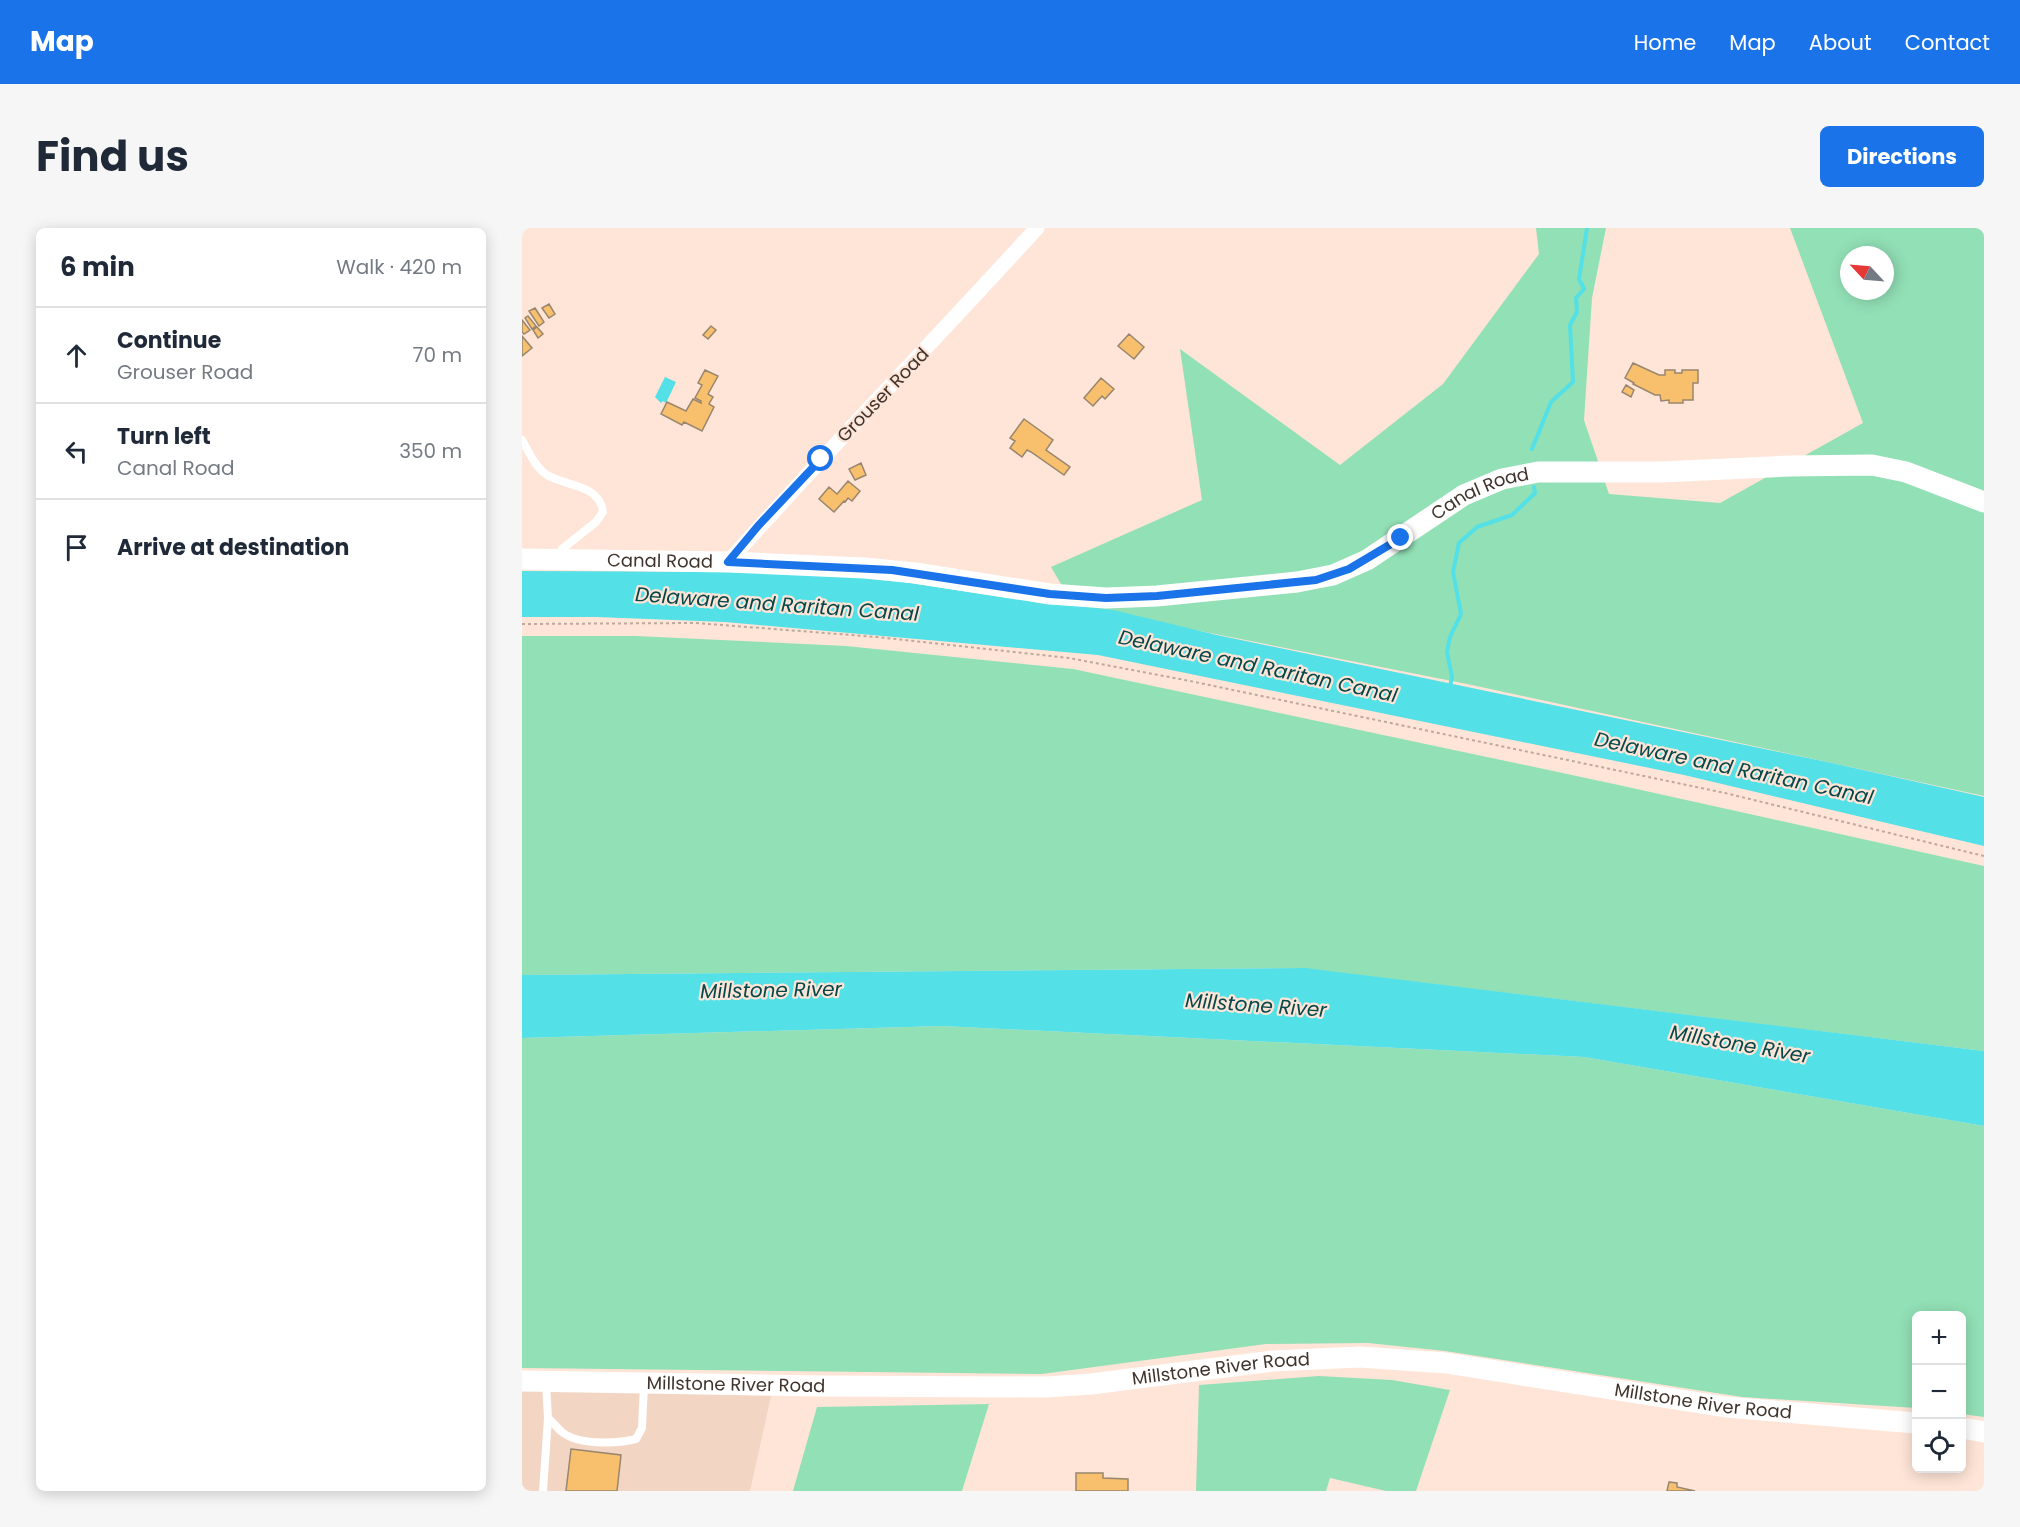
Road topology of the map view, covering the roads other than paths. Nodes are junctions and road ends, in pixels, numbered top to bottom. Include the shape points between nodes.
1 (1037, 228) edge
2 (522, 440) edge
3 (1984, 502) edge
4 (522, 559) edge
5 (561, 560) junction
6 (728, 562) junction
7 (522, 1380) edge
8 (546, 1381) junction
9 (645, 1383) junction
10 (548, 1418) junction
11 (1912, 1423) edge
12 (1966, 1429) edge
13 (1984, 1432) edge
14 (543, 1491) edge

1 - 6 street, Grouser Road
2 - 5 lane via 546,474 594,493 602,502 603,512 596,522 562,549
3 - 6 street, Canal Road via 1906,472 1872,465 1661,472 1538,471 1502,478 1464,495 1367,560 1333,575 1157,596 1075,597 892,570
4 - 5 street, Canal Road
5 - 6 street, Canal Road
7 - 8 street, Millstone River Road
8 - 9 street, Millstone River Road
8 - 10 lane
9 - 10 lane via 642,1428 636,1439 621,1443 587,1441 563,1434
9 - 11 street, Millstone River Road via 1046,1387 1273,1361 1360,1357 1446,1363 1726,1407
10 - 14 lane
12 - 13 street

